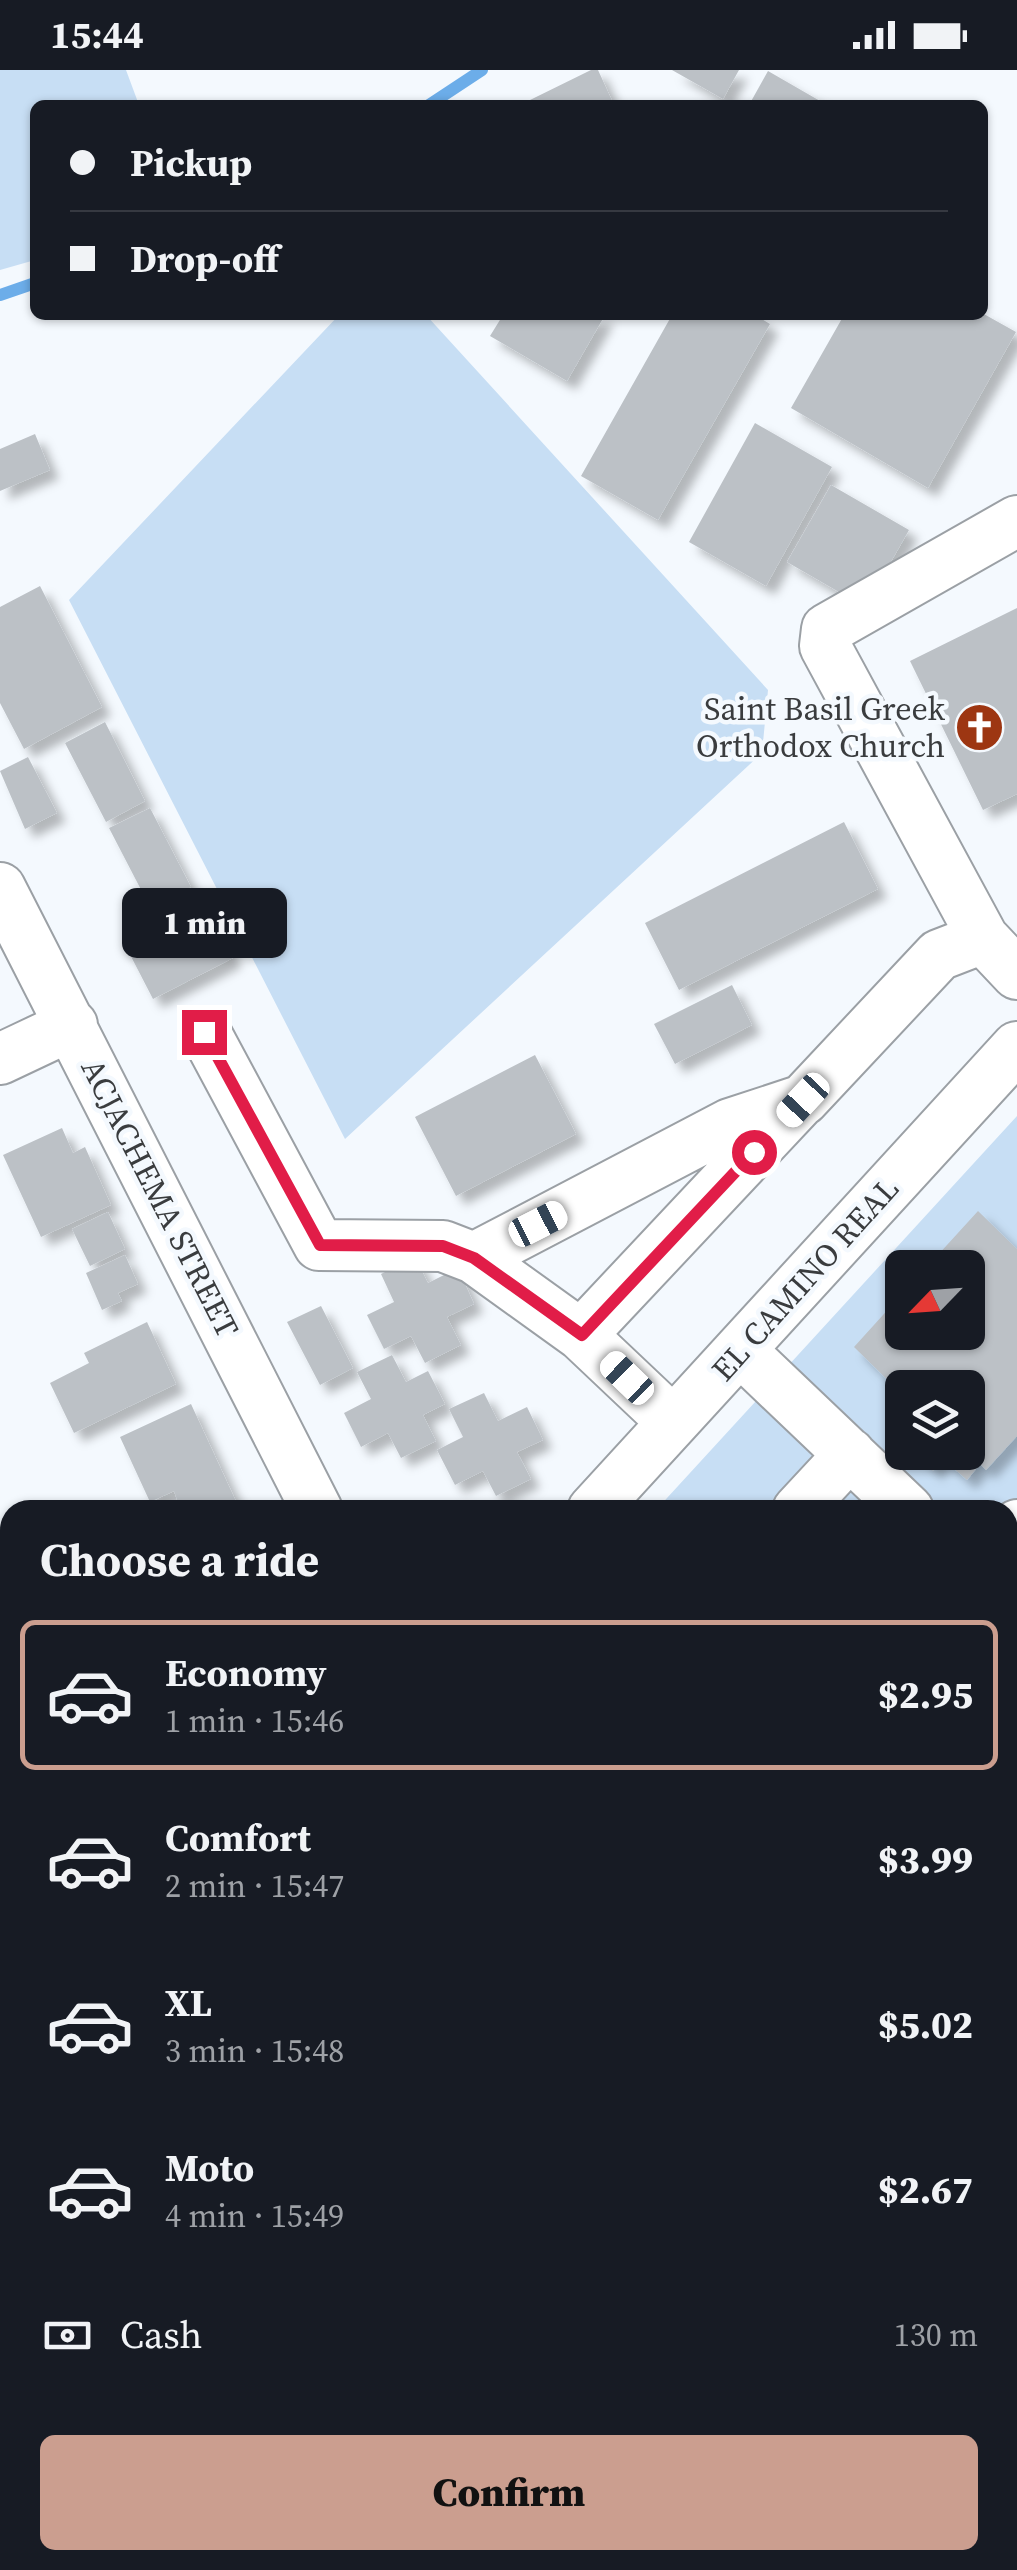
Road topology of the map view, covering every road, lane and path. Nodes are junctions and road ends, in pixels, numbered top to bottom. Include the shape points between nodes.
1 (1017, 521) edge
2 (0, 888) edge
3 (984, 938) junction
4 (1017, 974) edge
5 (72, 1024) junction
6 (204, 1032) dead end
7 (0, 1060) edge
8 (1009, 1074) edge
9 (803, 1100) junction
10 (474, 1258) junction
11 (582, 1335) junction
12 (740, 1350) junction
13 (673, 1422) junction
14 (850, 1454) junction
15 (312, 1500) edge
16 (602, 1500) edge
17 (807, 1500) edge
18 (898, 1500) edge

1 - 3 street via 828,629 826,646
2 - 5 street, ACJACHEMA STREET
3 - 4 street
3 - 9 street via 939,955
5 - 7 street
5 - 15 street, ACJACHEMA STREET
6 - 10 street via 320,1245 443,1246
8 - 12 street, EL CAMINO REAL
9 - 10 street via 730,1124
9 - 11 street
10 - 11 street
11 - 13 street
12 - 13 street, EL CAMINO REAL
12 - 14 street
13 - 16 street, EL CAMINO REAL
14 - 17 street
14 - 18 street

